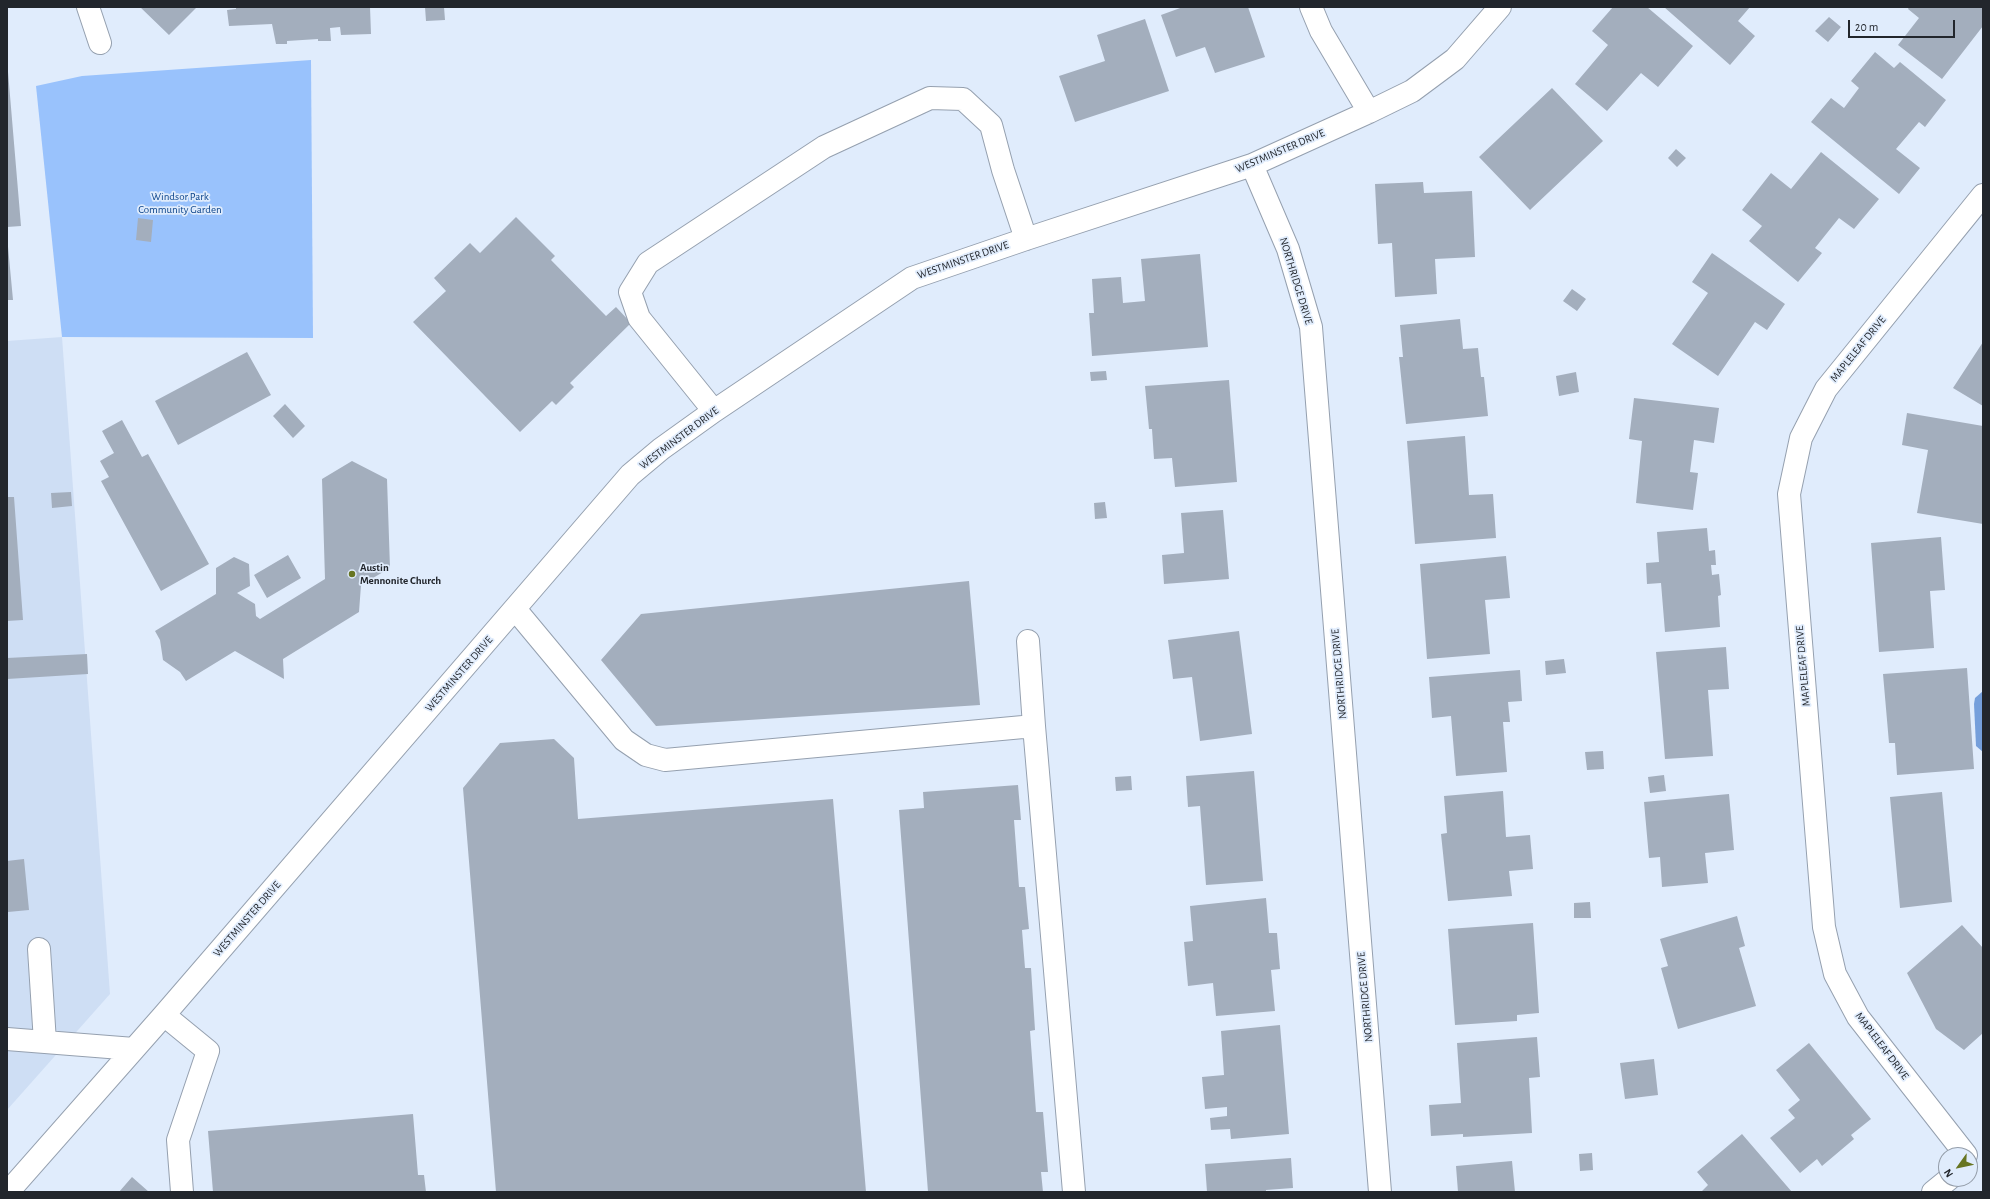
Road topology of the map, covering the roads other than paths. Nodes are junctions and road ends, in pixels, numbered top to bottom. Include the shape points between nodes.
1 (88, 7) edge
2 (1311, 7) edge
3 (1500, 7) edge
4 (100, 43) dead end
5 (1369, 112) junction
6 (1252, 165) junction
7 (1983, 195) edge
8 (1026, 238) junction
9 (714, 411) junction
10 (515, 609) junction
11 (1028, 641) dead end
12 (1034, 726) junction
13 (39, 949) dead end
14 (164, 1015) junction
15 (7, 1039) edge
16 (45, 1042) junction
17 (134, 1049) junction
18 (1964, 1147) edge
19 (10, 1180) edge
20 (182, 1192) edge
21 (1074, 1192) edge
22 (1380, 1192) edge

1 - 4 street
2 - 5 street via 1321,31
3 - 5 street, WESTMINSTER DRIVE via 1455,59 1412,91
5 - 6 street, WESTMINSTER DRIVE
6 - 8 street, WESTMINSTER DRIVE
6 - 22 street, NORTHRIDGE DRIVE via 1288,249 1311,327
7 - 18 street, MAPLELEAF DRIVE via 1826,389 1801,438 1789,494 1824,927 1835,974 1858,1017
8 - 9 street, WESTMINSTER DRIVE via 912,278
8 - 9 street via 1003,170 991,124 963,99 930,98 824,147 648,262 630,292 639,318
9 - 10 street, WESTMINSTER DRIVE via 630,475
10 - 12 street via 624,740 646,755 665,760
10 - 14 street, WESTMINSTER DRIVE
11 - 12 street
12 - 21 street
13 - 16 street
14 - 17 street, WESTMINSTER DRIVE
14 - 20 street via 208,1051 178,1140
15 - 16 street
16 - 17 street
17 - 19 street, WESTMINSTER DRIVE

